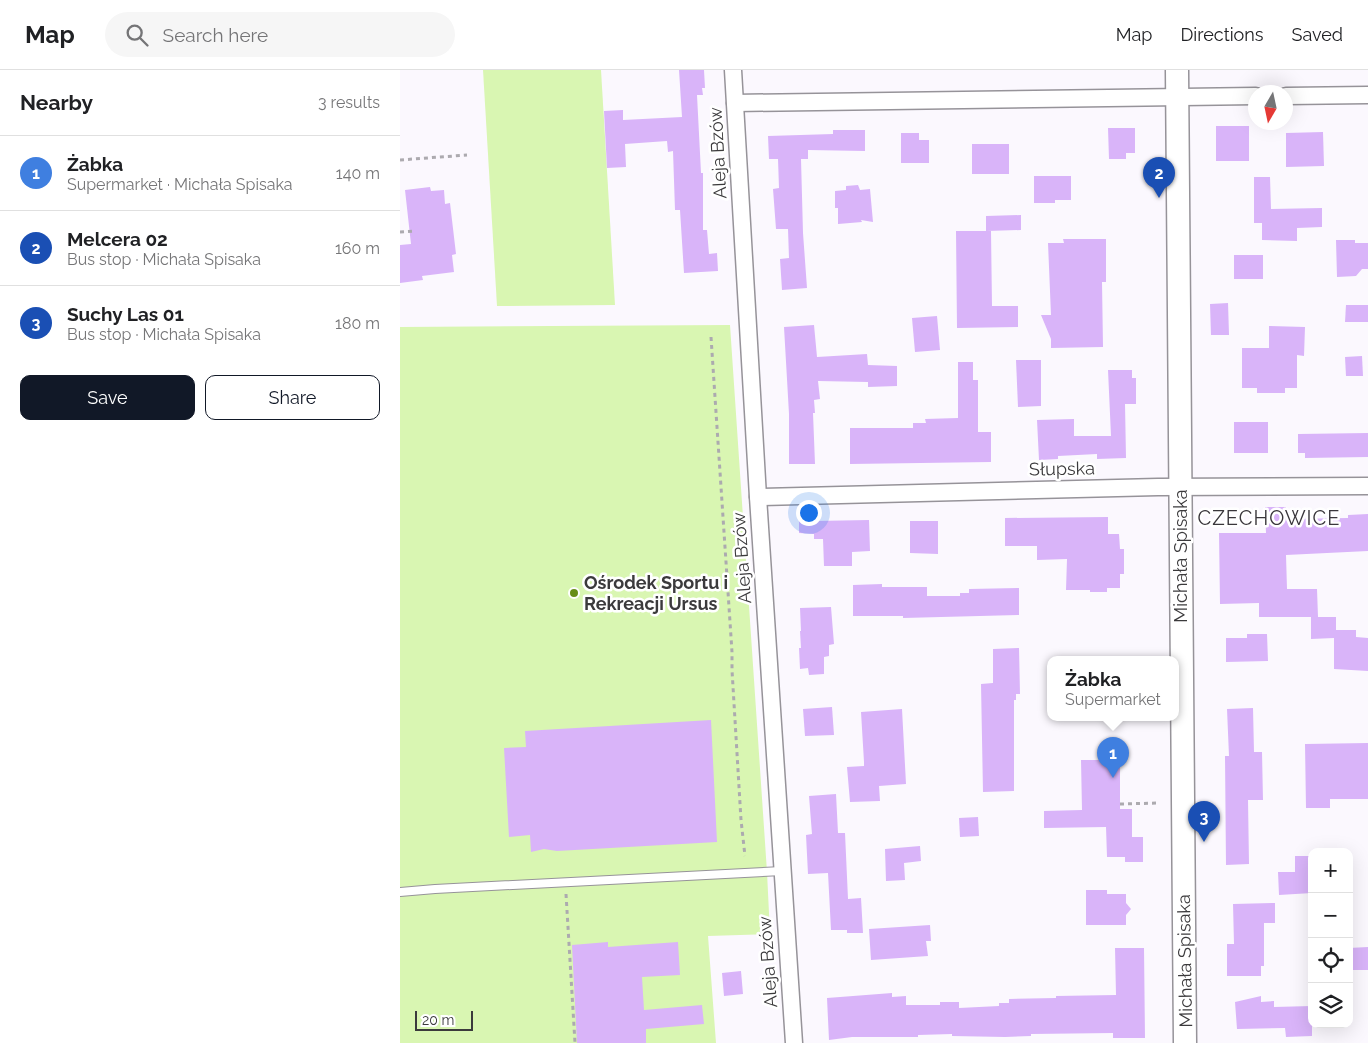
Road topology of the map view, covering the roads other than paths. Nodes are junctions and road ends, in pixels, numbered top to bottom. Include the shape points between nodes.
1 (733, 70) edge
2 (1178, 70) edge
3 (1368, 95) edge
4 (1248, 96) edge
5 (1293, 96) edge
6 (1178, 97) junction
7 (735, 103) junction
8 (1181, 486) junction
9 (1368, 486) edge
10 (758, 497) junction
11 (782, 872) junction
12 (400, 892) edge
13 (794, 1043) edge
14 (1186, 1043) edge

1 - 7 street, Aleja Bzów
2 - 6 street, Michała Spisaka
3 - 5 street
4 - 6 street
6 - 7 street
6 - 8 street, Michała Spisaka
7 - 10 street, Aleja Bzów
8 - 9 street, Słupska
8 - 10 street, Słupska
8 - 14 street, Michała Spisaka
10 - 11 street, Aleja Bzów
11 - 12 lane
11 - 13 street, Aleja Bzów

